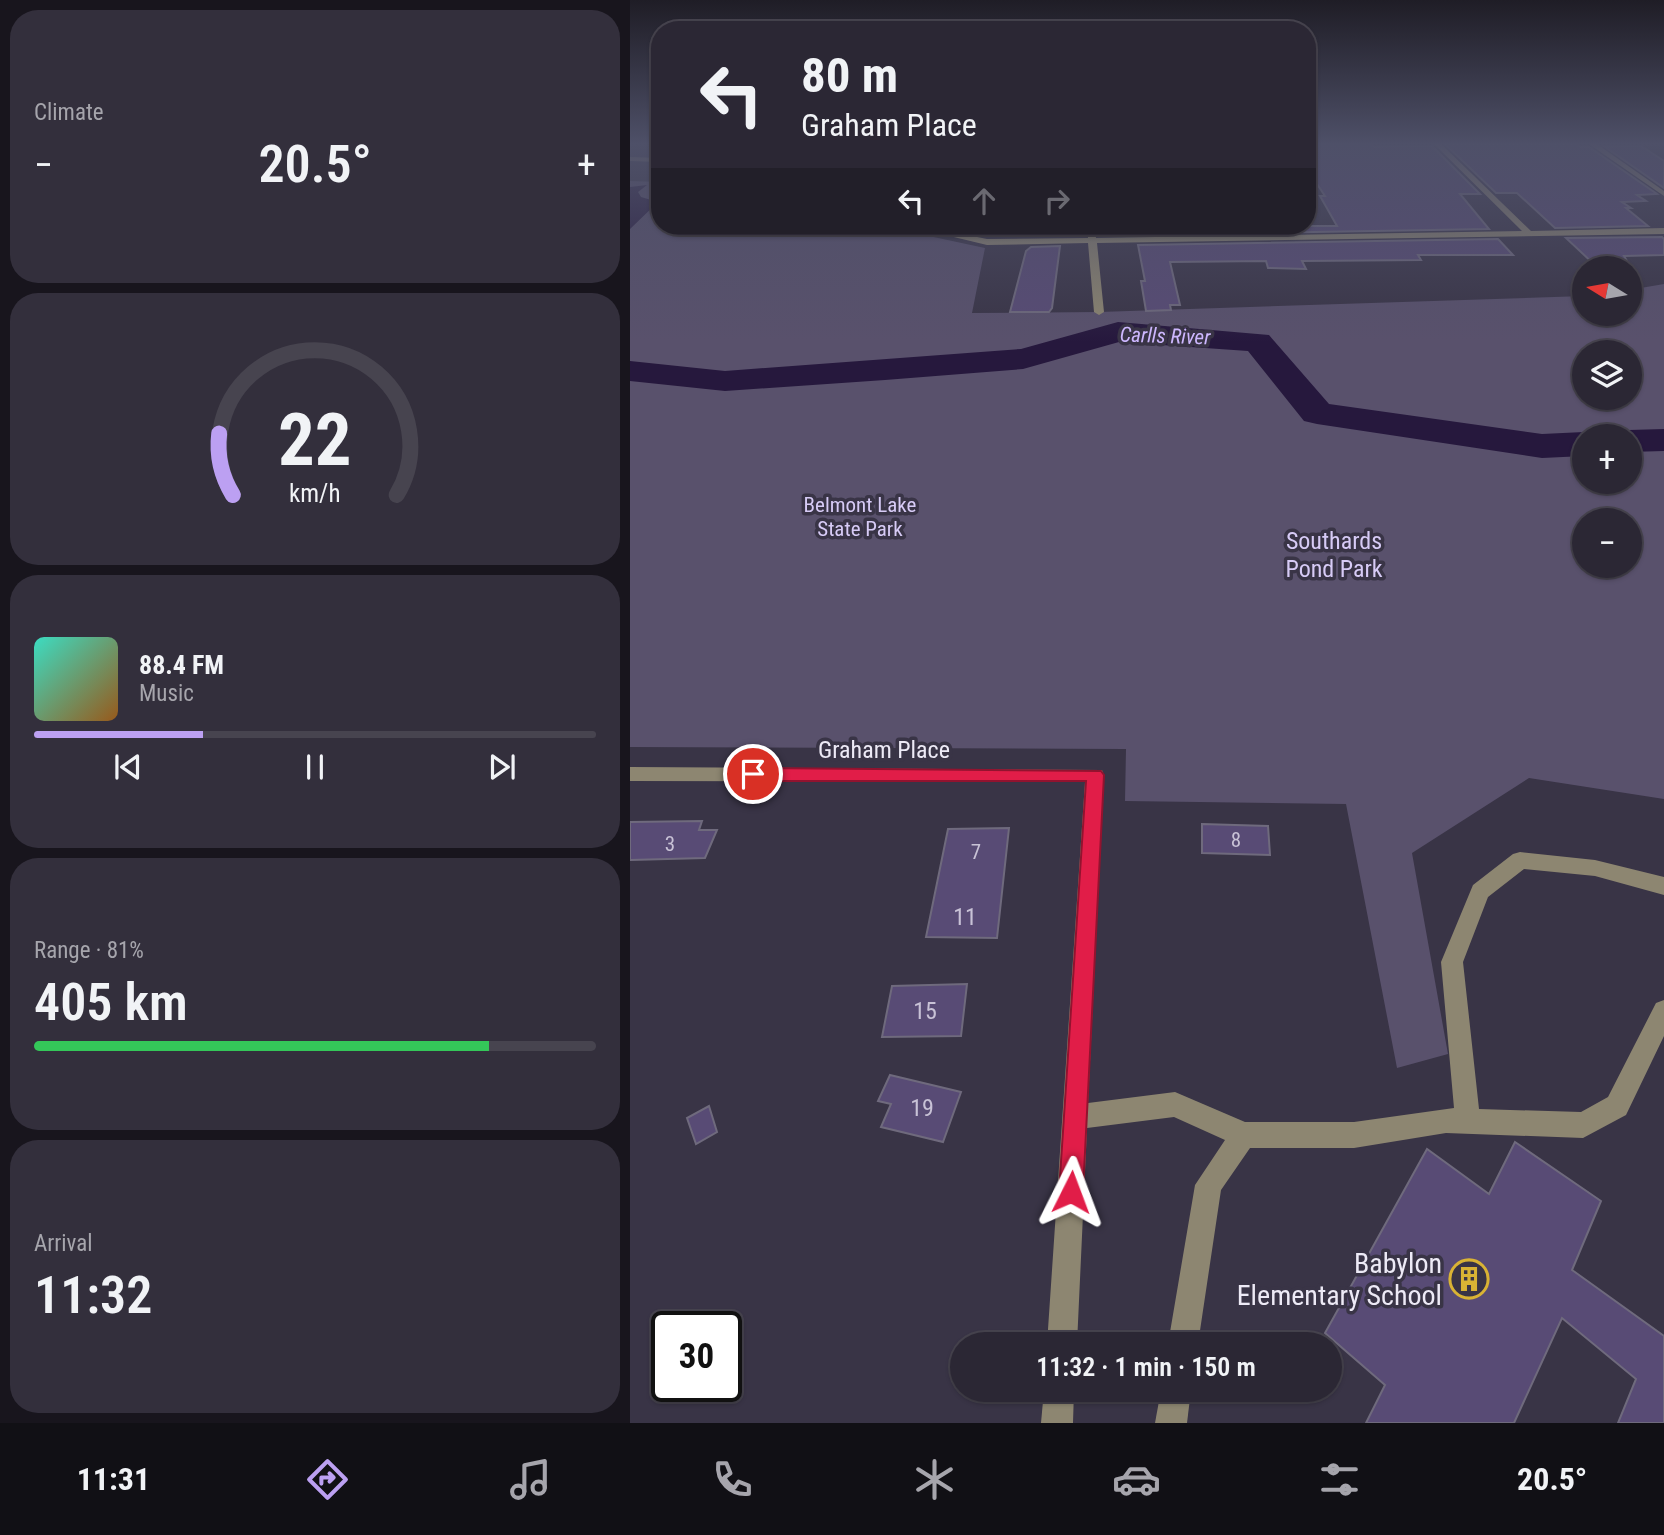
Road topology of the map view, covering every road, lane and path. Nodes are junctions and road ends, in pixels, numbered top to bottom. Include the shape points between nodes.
1 (1504, 208) edge
2 (1664, 231) edge
3 (1529, 233) junction
4 (954, 235) edge
5 (1092, 235) edge
6 (1309, 237) joint
7 (1092, 241) junction
8 (1099, 313) dead end
9 (630, 774) edge
10 (1664, 886) edge
11 (1664, 1011) edge
12 (1075, 1117) junction
13 (1468, 1121) junction
14 (1244, 1135) junction
15 (1063, 1332) edge
16 (1185, 1332) edge
17 (1058, 1402) edge
18 (1174, 1402) edge
19 (1057, 1423) edge
20 (1171, 1423) edge

1 - 3 street
2 - 3 street
3 - 6 street
4 - 7 street via 987,242
5 - 7 street
6 - 7 street
7 - 8 street
9 - 12 street, Graham Place via 1095,775
10 - 13 street via 1595,868 1520,860 1480,891 1452,962
11 - 13 street via 1617,1105 1583,1125
12 - 14 street via 1175,1104
12 - 15 street
13 - 14 street via 1446,1119 1354,1135
14 - 16 street via 1208,1185
17 - 19 street
18 - 20 street

